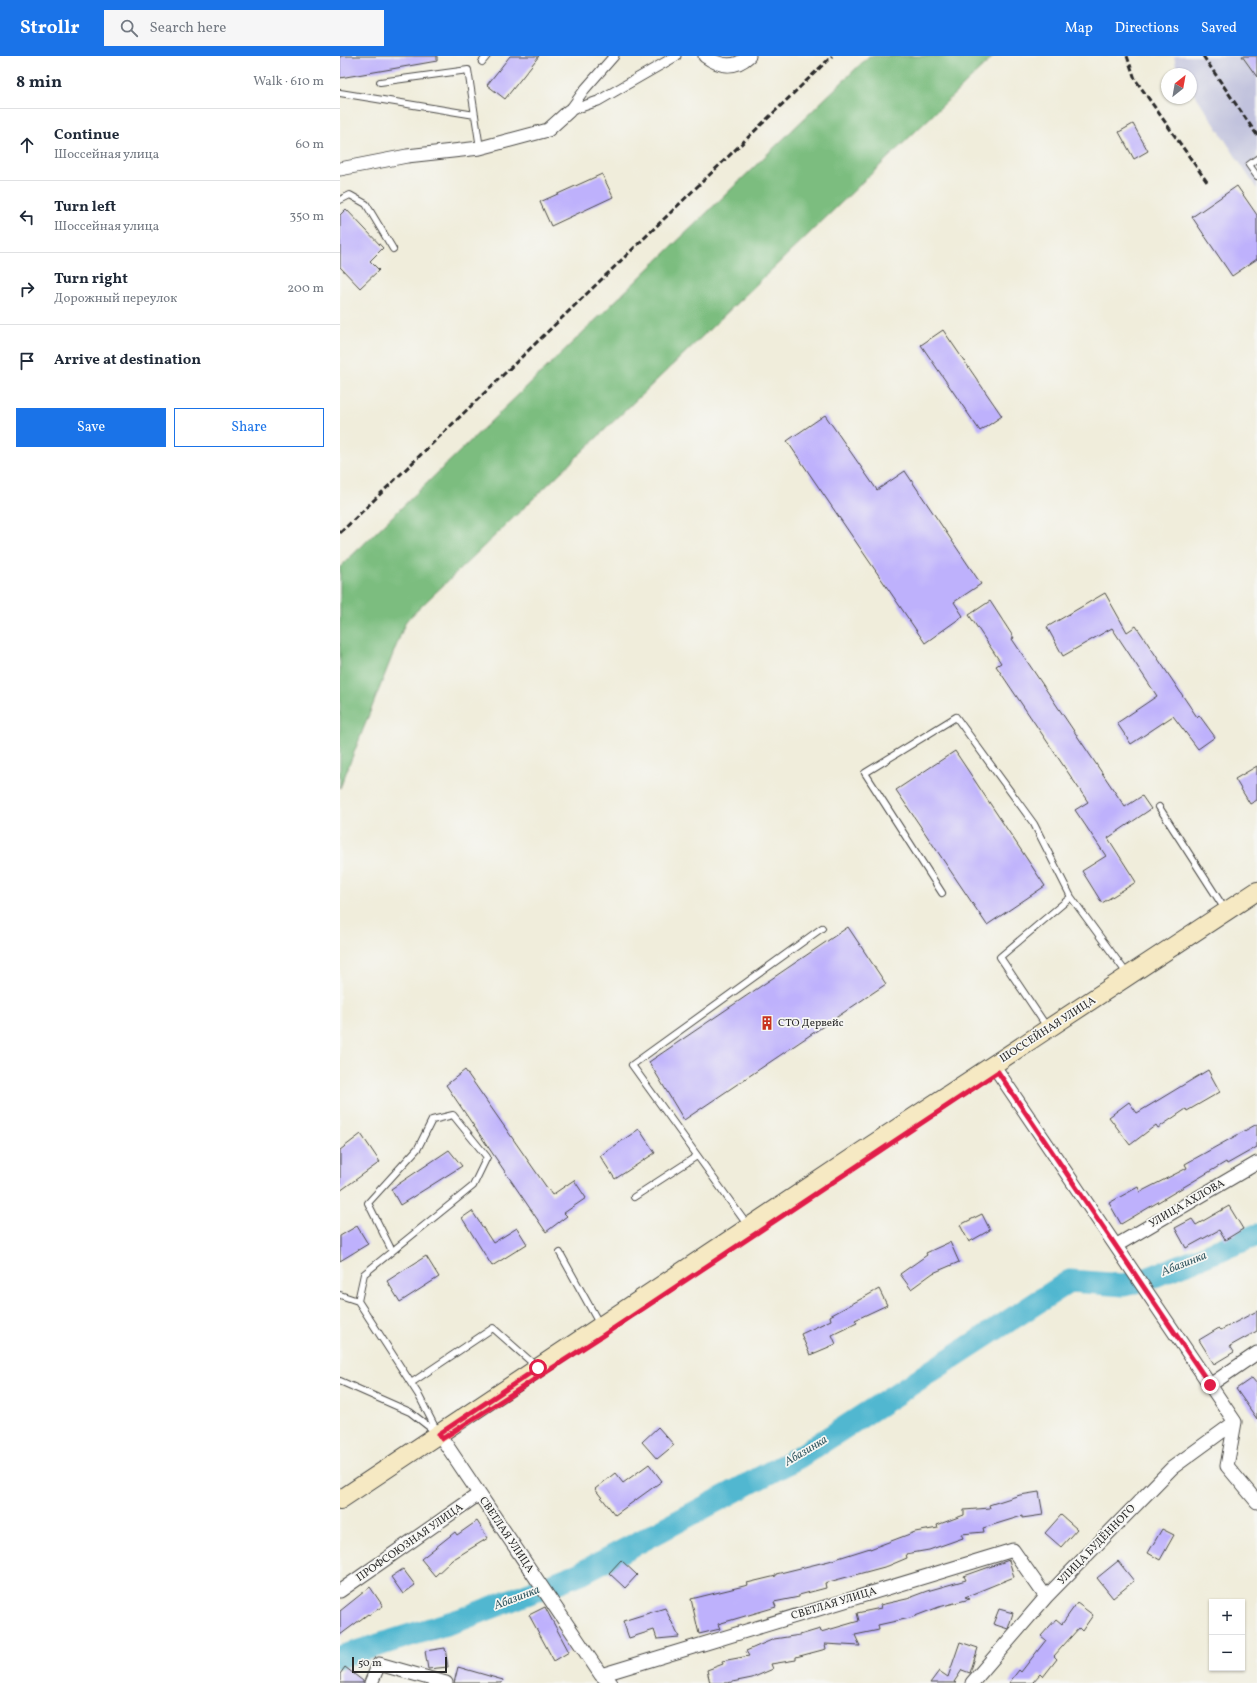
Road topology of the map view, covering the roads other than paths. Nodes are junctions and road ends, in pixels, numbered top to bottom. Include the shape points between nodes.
1 (487, 56) edge
2 (614, 56) edge
3 (676, 56) edge
4 (705, 56) edge
5 (749, 56) edge
6 (482, 62) dead end
7 (380, 82) dead end
8 (340, 93) edge
9 (570, 111) junction
10 (475, 116) junction
11 (480, 148) junction
12 (1257, 159) edge
13 (340, 169) edge
14 (1257, 176) edge
15 (340, 200) edge
16 (392, 249) dead end
17 (1159, 807) dead end
18 (1257, 891) edge
19 (942, 893) dead end
20 (1071, 898) junction
21 (1257, 899) edge
22 (1228, 914) junction
23 (822, 928) dead end
24 (1129, 977) junction
25 (1049, 1030) junction
26 (998, 1072) junction
27 (697, 1156) junction
28 (1257, 1163) edge
29 (634, 1197) dead end
30 (749, 1227) junction
31 (1117, 1245) junction
32 (392, 1251) junction
33 (560, 1253) dead end
34 (340, 1295) edge
35 (358, 1301) junction
36 (601, 1326) junction
37 (1257, 1353) edge
38 (538, 1368) junction
39 (340, 1381) edge
40 (411, 1383) junction
41 (1210, 1385) junction
42 (1235, 1422) junction
43 (440, 1437) junction
44 (479, 1494) junction
45 (340, 1500) edge
46 (1257, 1502) edge
47 (340, 1505) edge
48 (340, 1591) edge
49 (1046, 1597) junction
50 (603, 1680) edge
51 (370, 1683) edge
52 (446, 1683) edge
53 (972, 1683) edge

1 - 6 lane
2 - 9 street via 585,88
3 - 9 street via 598,101
4 - 5 street via 722,65 733,66
7 - 10 lane via 468,70
8 - 10 lane
9 - 11 street via 548,130
10 - 11 lane
11 - 13 street via 407,156
12 - 14 lane via 1249,165
15 - 16 lane via 350,195 366,204
17 - 22 lane
18 - 22 main road, ШОССЕЙНАЯ УЛИЦА
19 - 20 lane via 865,773 956,717 1034,824
20 - 24 lane
20 - 25 lane via 1000,957
21 - 22 main road, ШОССЕЙНАЯ УЛИЦА
22 - 24 main road, ШОССЕЙНАЯ УЛИЦА
22 - 26 main road, ШОССЕЙНАЯ УЛИЦА
23 - 27 lane via 632,1065
24 - 25 main road, ШОССЕЙНАЯ УЛИЦА
25 - 30 main road, ШОССЕЙНАЯ УЛИЦА
26 - 31 street
26 - 43 main road, ШОССЕЙНАЯ УЛИЦА via 608,1332
27 - 29 lane
27 - 30 lane
28 - 31 street, УЛИЦА АХЛОВА
30 - 36 main road, ШОССЕЙНАЯ УЛИЦА
31 - 41 street
32 - 32 lane via 473,1186 487,1157 453,1115 432,1120 418,1148 368,1203
32 - 35 lane via 364,1274
33 - 36 lane
34 - 35 lane
35 - 40 lane
36 - 38 main road, ШОССЕЙНАЯ УЛИЦА
37 - 41 street
38 - 40 lane via 492,1328
38 - 43 main road, ШОССЕЙНАЯ УЛИЦА
39 - 43 lane via 410,1412
40 - 43 lane
41 - 42 street
42 - 46 street via 1227,1466
42 - 49 street, УЛИЦА БУДЁННОГО via 1172,1468
43 - 44 street, СВЕТЛАЯ УЛИЦА
43 - 45 main road, ШОССЕЙНАЯ УЛИЦА
43 - 47 main road, ШОССЕЙНАЯ УЛИЦА
44 - 48 street, ПРОФСОЮЗНАЯ УЛИЦА
44 - 50 street, СВЕТЛАЯ УЛИЦА
49 - 50 street, СВЕТЛАЯ УЛИЦА via 1013,1550
49 - 53 street, УЛИЦА БУДЁННОГО
51 - 52 street via 379,1664

